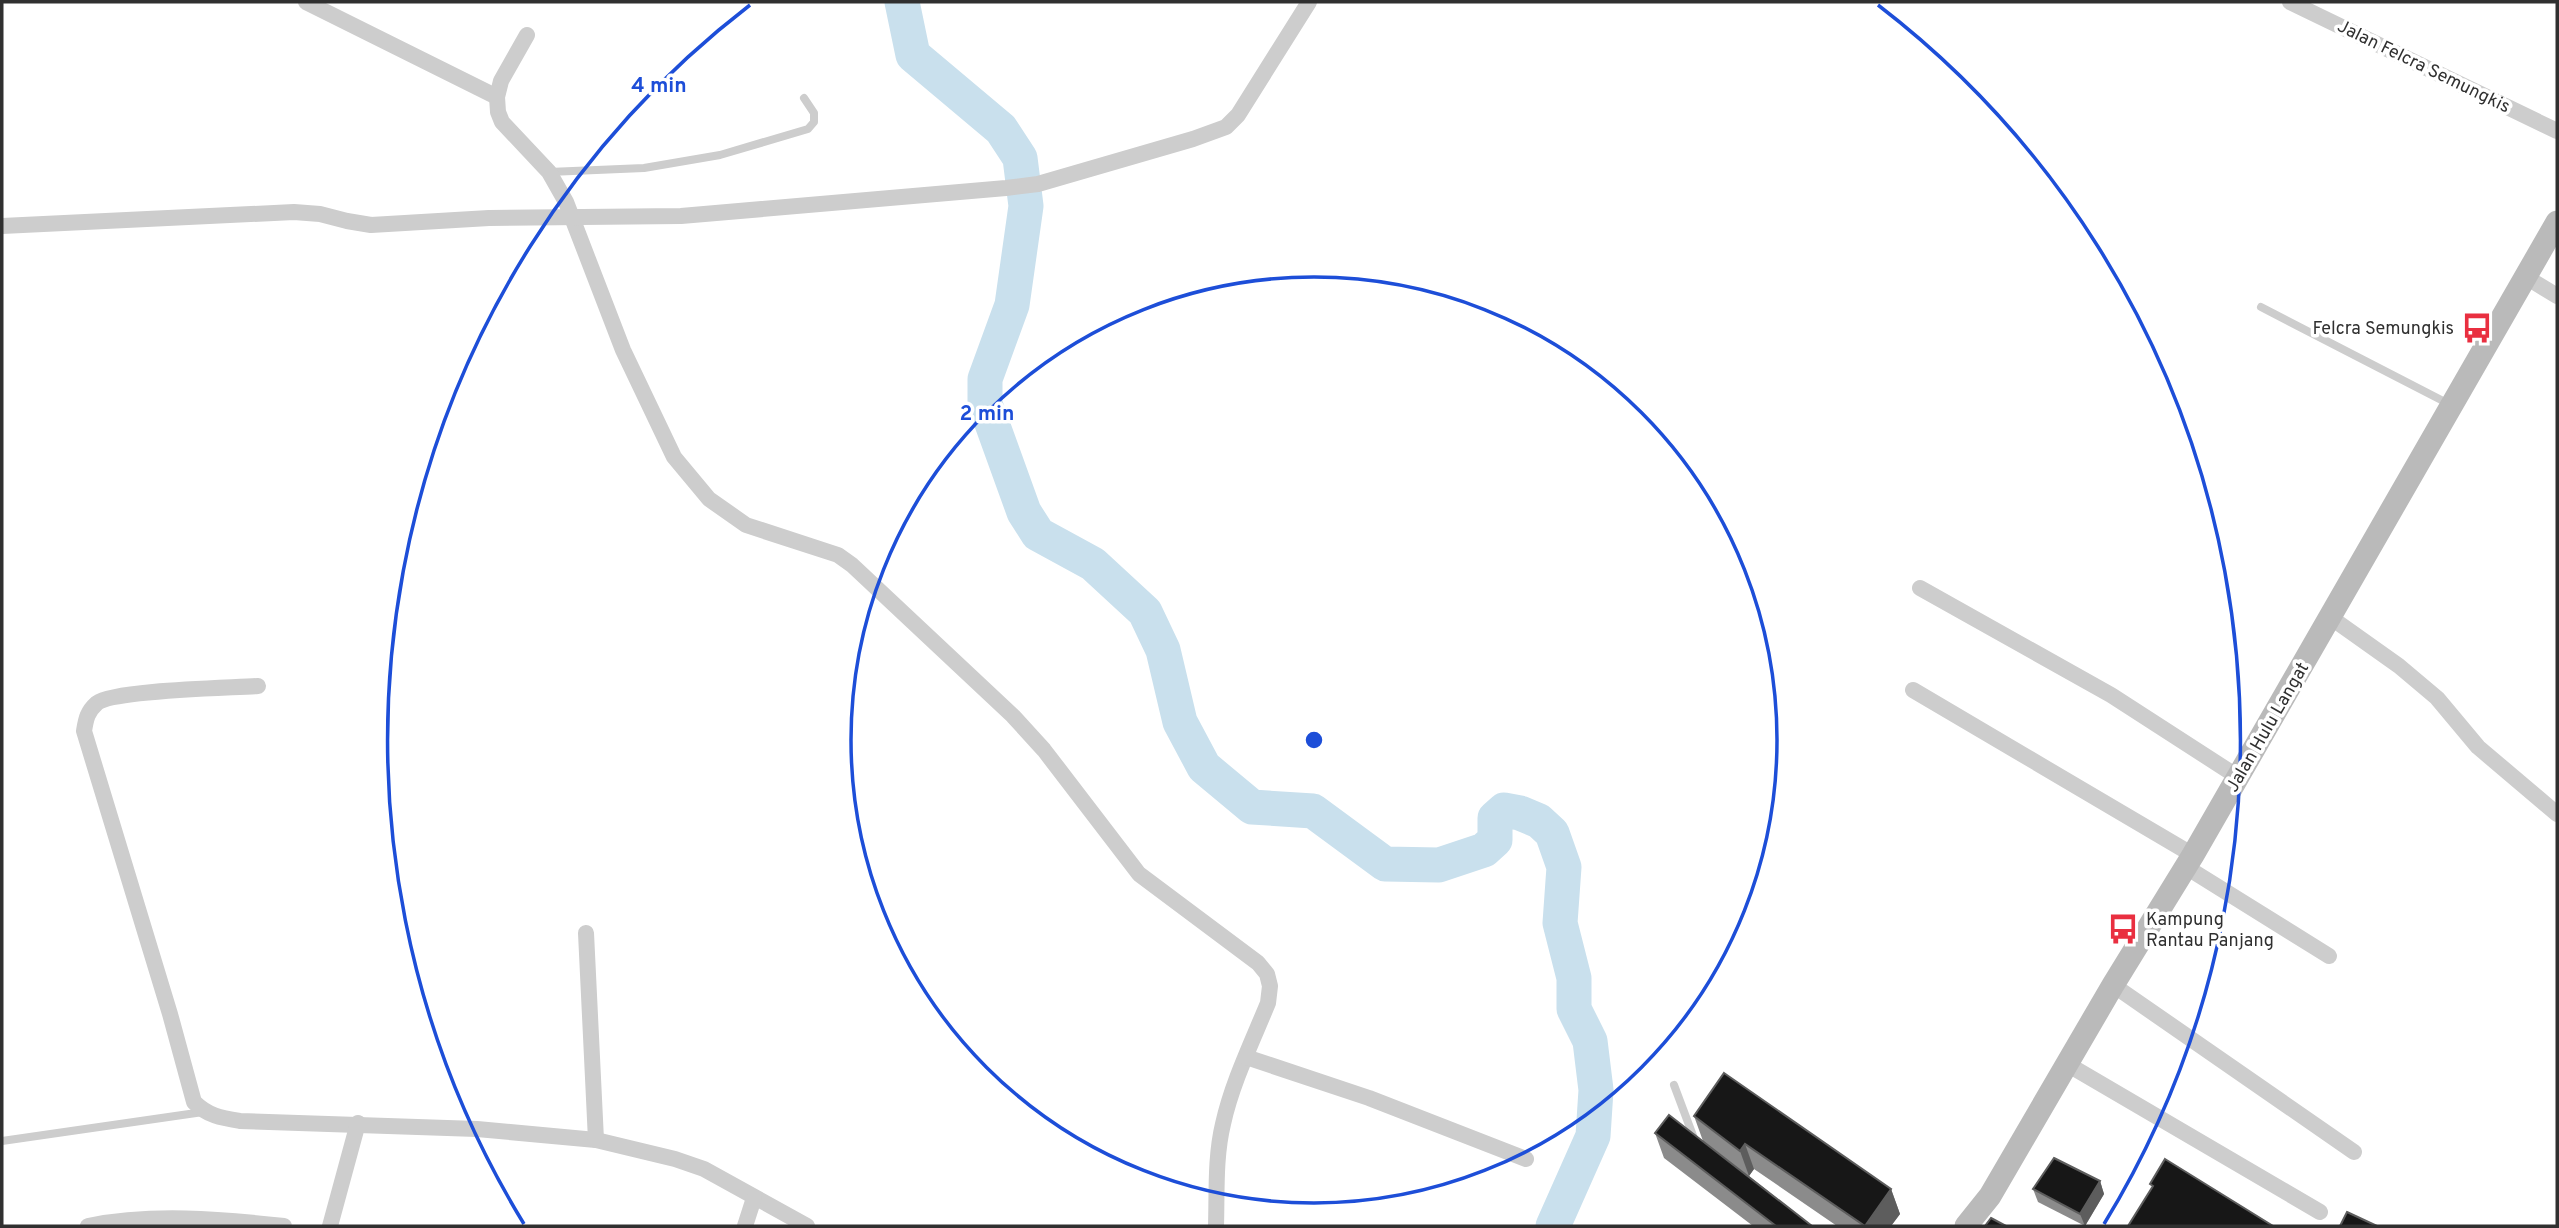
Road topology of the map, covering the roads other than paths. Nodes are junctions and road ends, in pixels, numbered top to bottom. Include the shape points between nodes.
1 (306, 2) edge
2 (1309, 2) edge
3 (2290, 2) edge
4 (527, 35) dead end
5 (497, 97) junction
6 (804, 97) dead end
7 (2557, 131) edge
8 (549, 172) junction
9 (572, 217) junction
10 (2557, 222) edge
11 (2, 226) edge
12 (2526, 277) junction
13 (2557, 296) edge
14 (2261, 307) dead end
15 (2452, 405) junction
16 (1920, 588) dead end
17 (2330, 617) junction
18 (258, 686) dead end
19 (1913, 690) dead end
20 (2238, 777) junction
21 (2557, 814) edge
22 (2190, 861) junction
23 (586, 933) dead end
24 (2329, 957) dead end
25 (2113, 985) junction
26 (1246, 1057) junction
27 (2067, 1064) junction
28 (1674, 1085) dead end
29 (204, 1112) junction
30 (358, 1123) junction
31 (596, 1140) junction
32 (2, 1141) edge
33 (1697, 1145) edge
34 (2354, 1152) dead end
35 (1526, 1159) dead end
36 (754, 1198) junction
37 (2320, 1212) dead end
38 (89, 1226) edge
39 (284, 1226) edge
40 (330, 1226) edge
41 (745, 1226) edge
42 (807, 1226) edge
43 (1216, 1226) edge
44 (1966, 1226) edge

1 - 5 street
2 - 9 street via 1238,116 1226,127 1193,139 1038,184 681,216
3 - 7 street, Jalan Felcra Semungkis
4 - 5 street
5 - 8 street via 502,122
6 - 8 lane via 814,113 808,129 720,155 643,168
8 - 9 street
9 - 11 street via 371,225 294,212
9 - 26 street via 623,350 674,457 709,499 746,525 838,555 852,565 1013,716 1139,874 1258,963 1270,986 1268,1003
10 - 12 street, Jalan Hulu Langat
12 - 13 street
12 - 15 street, Jalan Hulu Langat
14 - 15 lane
15 - 17 street, Jalan Hulu Langat
16 - 20 street via 2111,695
17 - 20 street, Jalan Hulu Langat
17 - 21 street via 2437,698 2478,747
18 - 29 street via 124,695 99,701 87,714 84,731 194,1102
19 - 22 street
20 - 22 street, Jalan Hulu Langat
22 - 24 street
22 - 25 street, Jalan Hulu Langat
23 - 31 street
25 - 27 street, Jalan Hulu Langat
25 - 34 street
26 - 35 street via 1369,1098
26 - 43 street via 1219,1146
27 - 37 street
27 - 44 street, Jalan Hulu Langat via 1990,1196
28 - 33 lane
29 - 30 street via 240,1121
29 - 32 lane
30 - 31 street
30 - 40 street
31 - 36 street via 704,1169
36 - 41 street
36 - 42 street
38 - 39 street via 119,1220 222,1219

